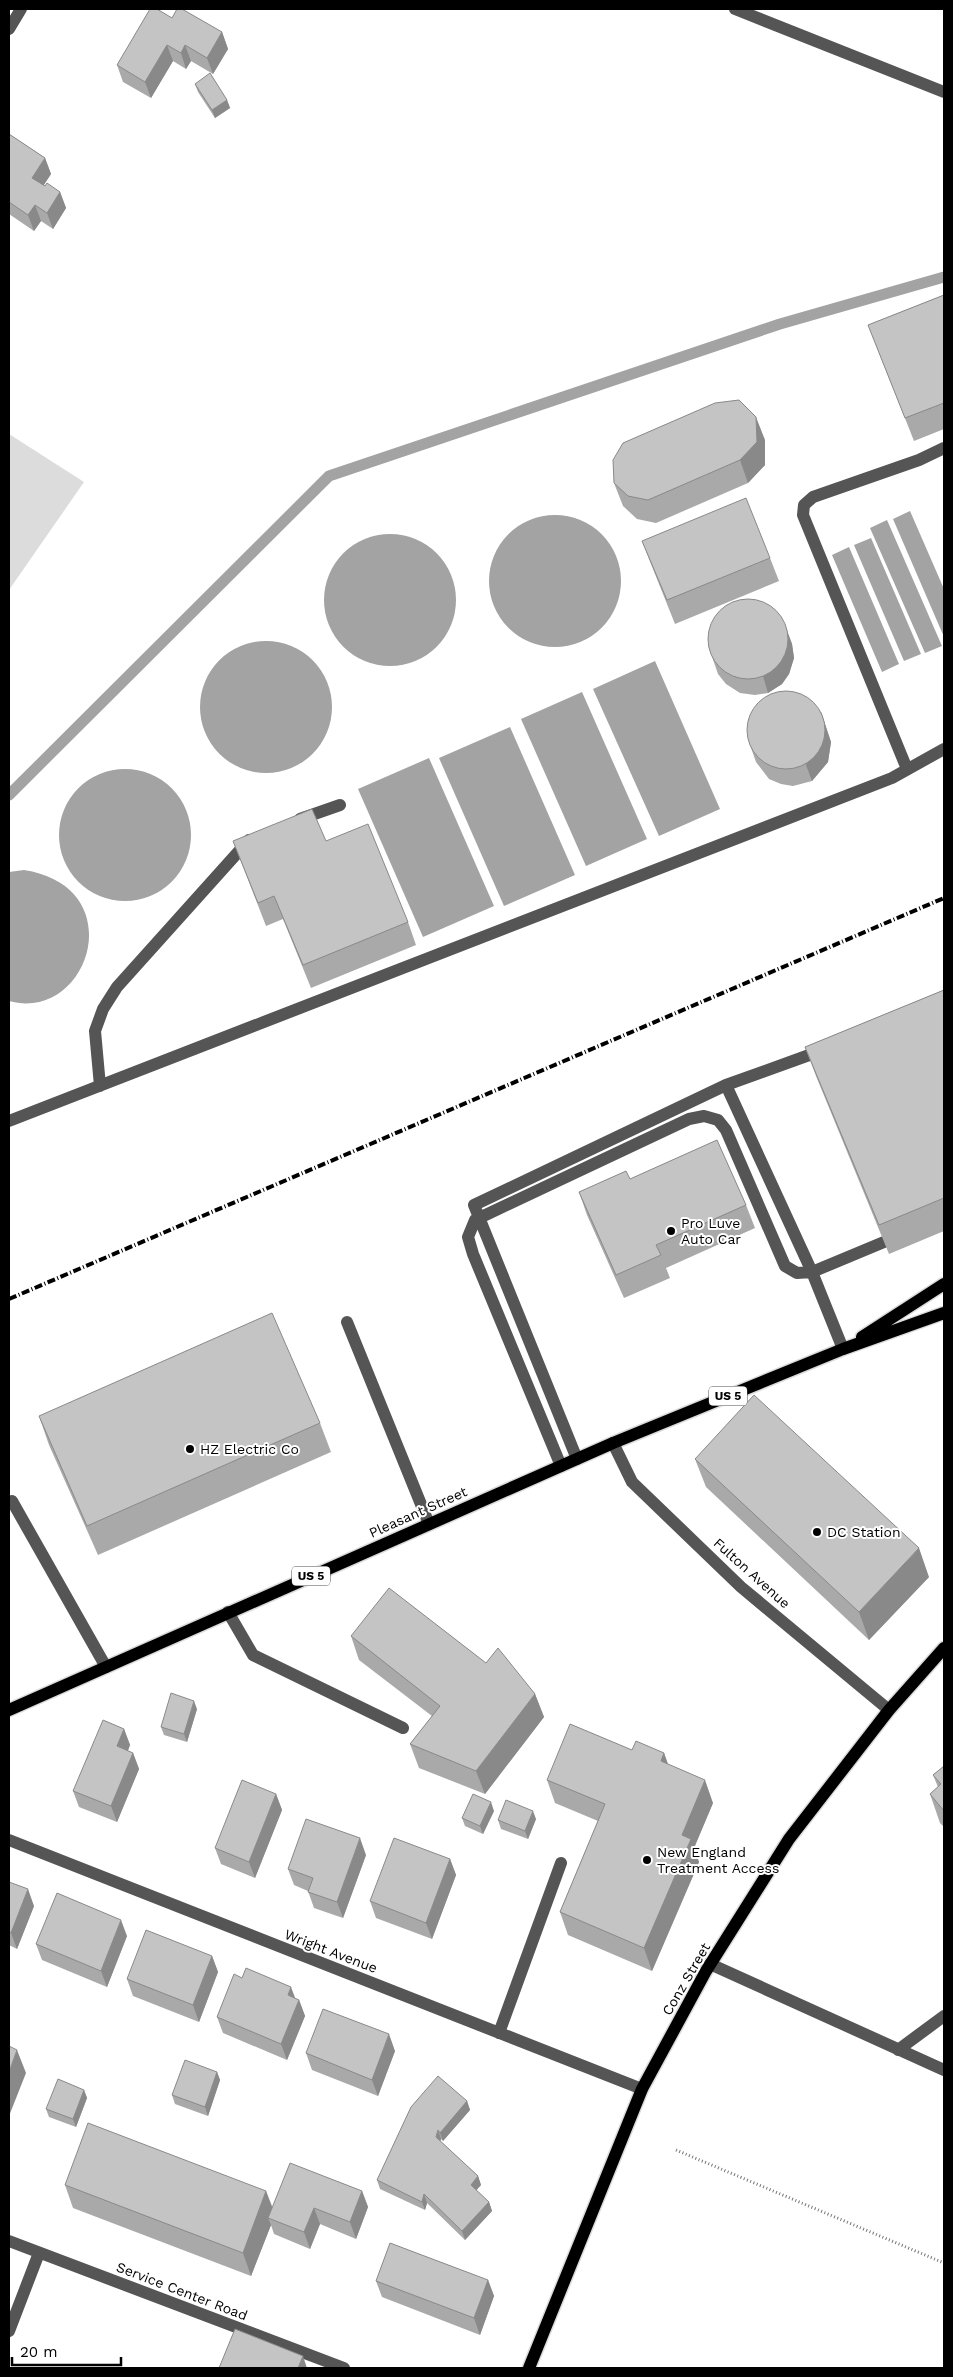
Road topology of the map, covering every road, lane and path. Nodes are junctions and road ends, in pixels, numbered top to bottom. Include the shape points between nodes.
1 (21, 9) edge
2 (735, 9) edge
3 (9, 29) edge
4 (944, 92) edge
5 (944, 448) edge
6 (944, 750) edge
7 (908, 769) junction
8 (340, 805) dead end
9 (287, 824) edge
10 (260, 834) edge
11 (835, 1045) edge
12 (726, 1084) junction
13 (100, 1086) junction
14 (9, 1121) edge
15 (479, 1218) junction
16 (884, 1242) edge
17 (812, 1272) junction
18 (944, 1284) edge
19 (944, 1312) edge
20 (347, 1322) dead end
21 (843, 1348) junction
22 (613, 1443) junction
23 (577, 1459) junction
24 (561, 1466) junction
25 (12, 1501) dead end
26 (429, 1524) junction
27 (228, 1612) junction
28 (944, 1648) edge
29 (106, 1667) junction
30 (9, 1710) edge
31 (888, 1710) junction
32 (403, 1728) dead end
33 (9, 1840) edge
34 (561, 1863) dead end
35 (710, 1964) junction
36 (944, 2016) edge
37 (499, 2033) junction
38 (898, 2050) junction
39 (944, 2070) edge
40 (642, 2089) junction
41 (676, 2150) dead end
42 (9, 2241) edge
43 (39, 2253) junction
44 (944, 2263) edge
45 (9, 2331) edge
46 (344, 2368) edge
47 (529, 2368) edge

1 - 3 street
2 - 4 street
5 - 7 street via 813,497 804,505 807,524
6 - 7 street
7 - 13 street via 892,778
8 - 9 street
10 - 13 street via 252,837 117,987 103,1009 95,1031
11 - 12 street
12 - 15 street via 474,1204
12 - 17 street
13 - 14 street
15 - 17 street via 689,1119 704,1116 718,1120 726,1130 785,1266 797,1273
15 - 23 street
15 - 24 street via 468,1237 473,1254
16 - 17 street
17 - 21 street
18 - 21 main road, Pleasant Street / US 5
19 - 21 main road, Pleasant Street / US 5
20 - 26 street
21 - 22 main road, Pleasant Street / US 5
22 - 23 main road, Pleasant Street / US 5
22 - 31 street, Fulton Avenue via 638,1488 741,1587
23 - 24 main road, Pleasant Street / US 5
24 - 26 main road, Pleasant Street / US 5
25 - 29 street
26 - 27 main road, Pleasant Street / US 5
27 - 29 main road, Pleasant Street / US 5
27 - 32 street via 253,1654
28 - 31 main road, Conz Street
29 - 30 main road, Pleasant Street / US 5
31 - 35 main road, Conz Street via 789,1839
33 - 37 street, Wright Avenue
34 - 37 street
35 - 38 street
35 - 40 main road, Conz Street
36 - 38 street
37 - 40 street, Wright Avenue
38 - 39 street
40 - 47 main road, Conz Street
41 - 44 path
42 - 43 street, Service Center Road
43 - 45 street
43 - 46 street, Service Center Road

